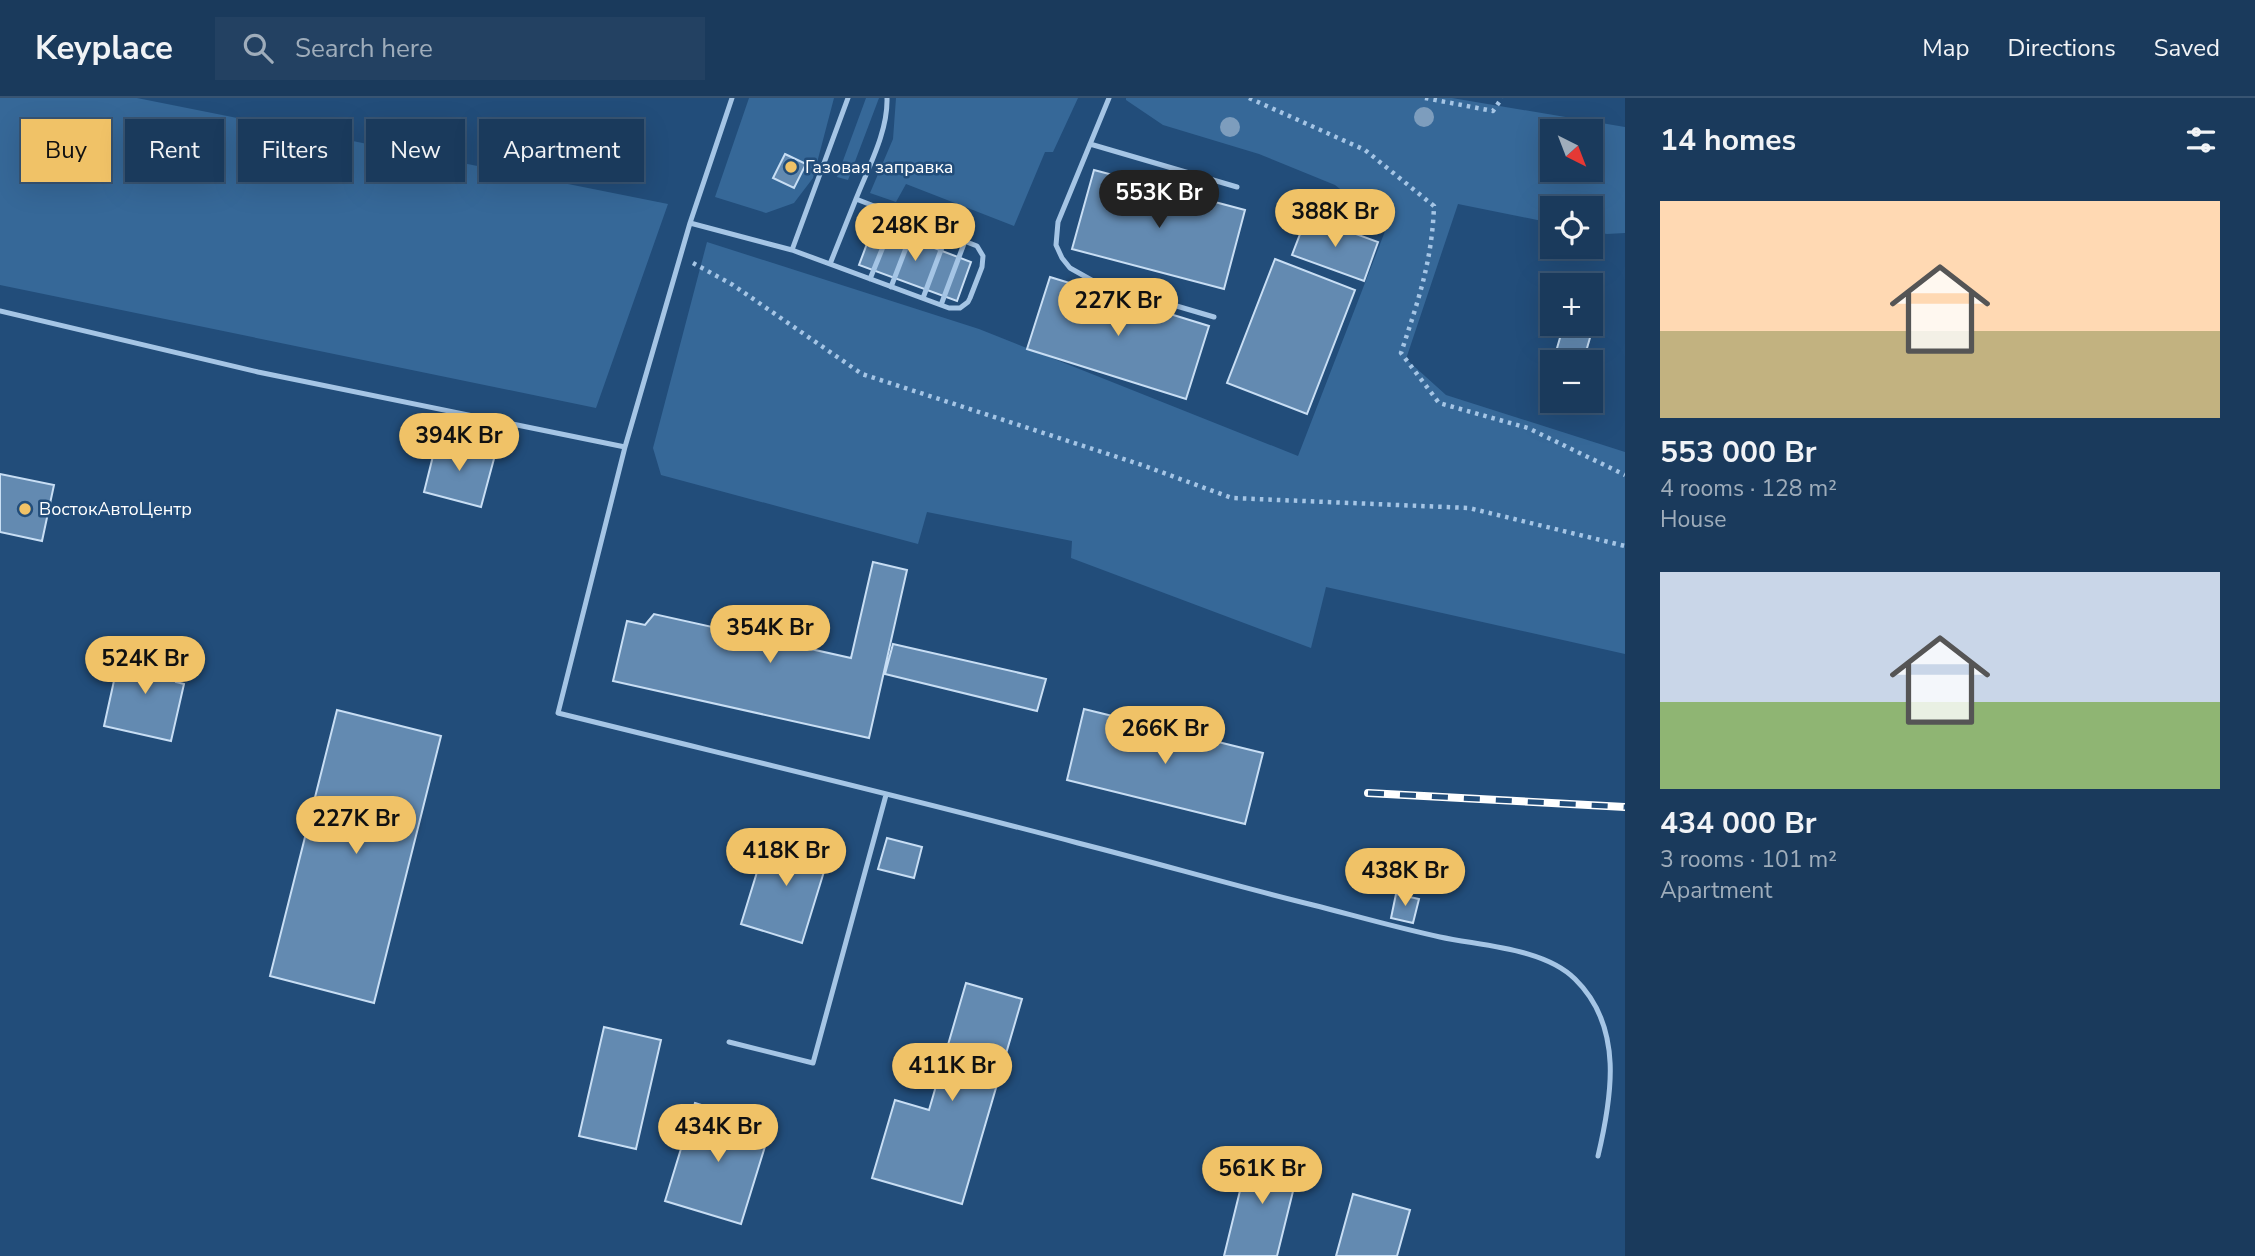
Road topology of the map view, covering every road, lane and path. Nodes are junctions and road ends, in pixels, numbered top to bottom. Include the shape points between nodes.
1 (732, 98) edge
2 (848, 98) edge
3 (887, 98) edge
4 (1110, 98) edge
5 (1250, 98) edge
6 (1425, 98) edge
7 (1502, 98) edge
8 (1090, 144) junction
9 (1237, 187) dead end
10 (856, 199) junction
11 (896, 215) junction
12 (916, 222) junction
13 (690, 223) junction
14 (947, 234) junction
15 (965, 241) junction
16 (792, 250) junction
17 (680, 256) junction
18 (830, 264) junction
19 (870, 279) junction
20 (891, 286) junction
21 (923, 298) junction
22 (941, 305) junction
23 (0, 311) edge
24 (1214, 317) dead end
25 (625, 447) junction
26 (1625, 475) edge
27 (1625, 546) edge
28 (886, 795) junction
29 (729, 1042) dead end
30 (1598, 1156) dead end

1 - 13 lane
2 - 16 lane
3 - 10 lane via 879,140
4 - 8 lane
5 - 26 path via 1365,150 1434,206 1426,275 1401,353 1439,403 1528,428
6 - 7 path via 1493,111
8 - 9 lane
8 - 24 lane via 1058,222 1056,245 1062,258 1095,282
10 - 11 lane
10 - 18 lane
11 - 12 lane
11 - 19 lane
12 - 14 lane
12 - 20 lane
13 - 16 lane
13 - 17 lane
14 - 15 lane
14 - 21 lane
15 - 22 lane
15 - 22 lane via 980,250 982,267 968,302 955,309
16 - 18 lane
17 - 25 lane
17 - 27 path via 733,285 862,374 1232,498 1469,508
18 - 19 lane
19 - 20 lane
20 - 21 lane
21 - 22 lane
23 - 25 lane via 258,372
25 - 28 lane via 558,713
28 - 29 lane via 813,1063
28 - 30 lane via 1438,937 1538,957 1559,967 1591,999 1603,1022 1609,1051 1611,1083

